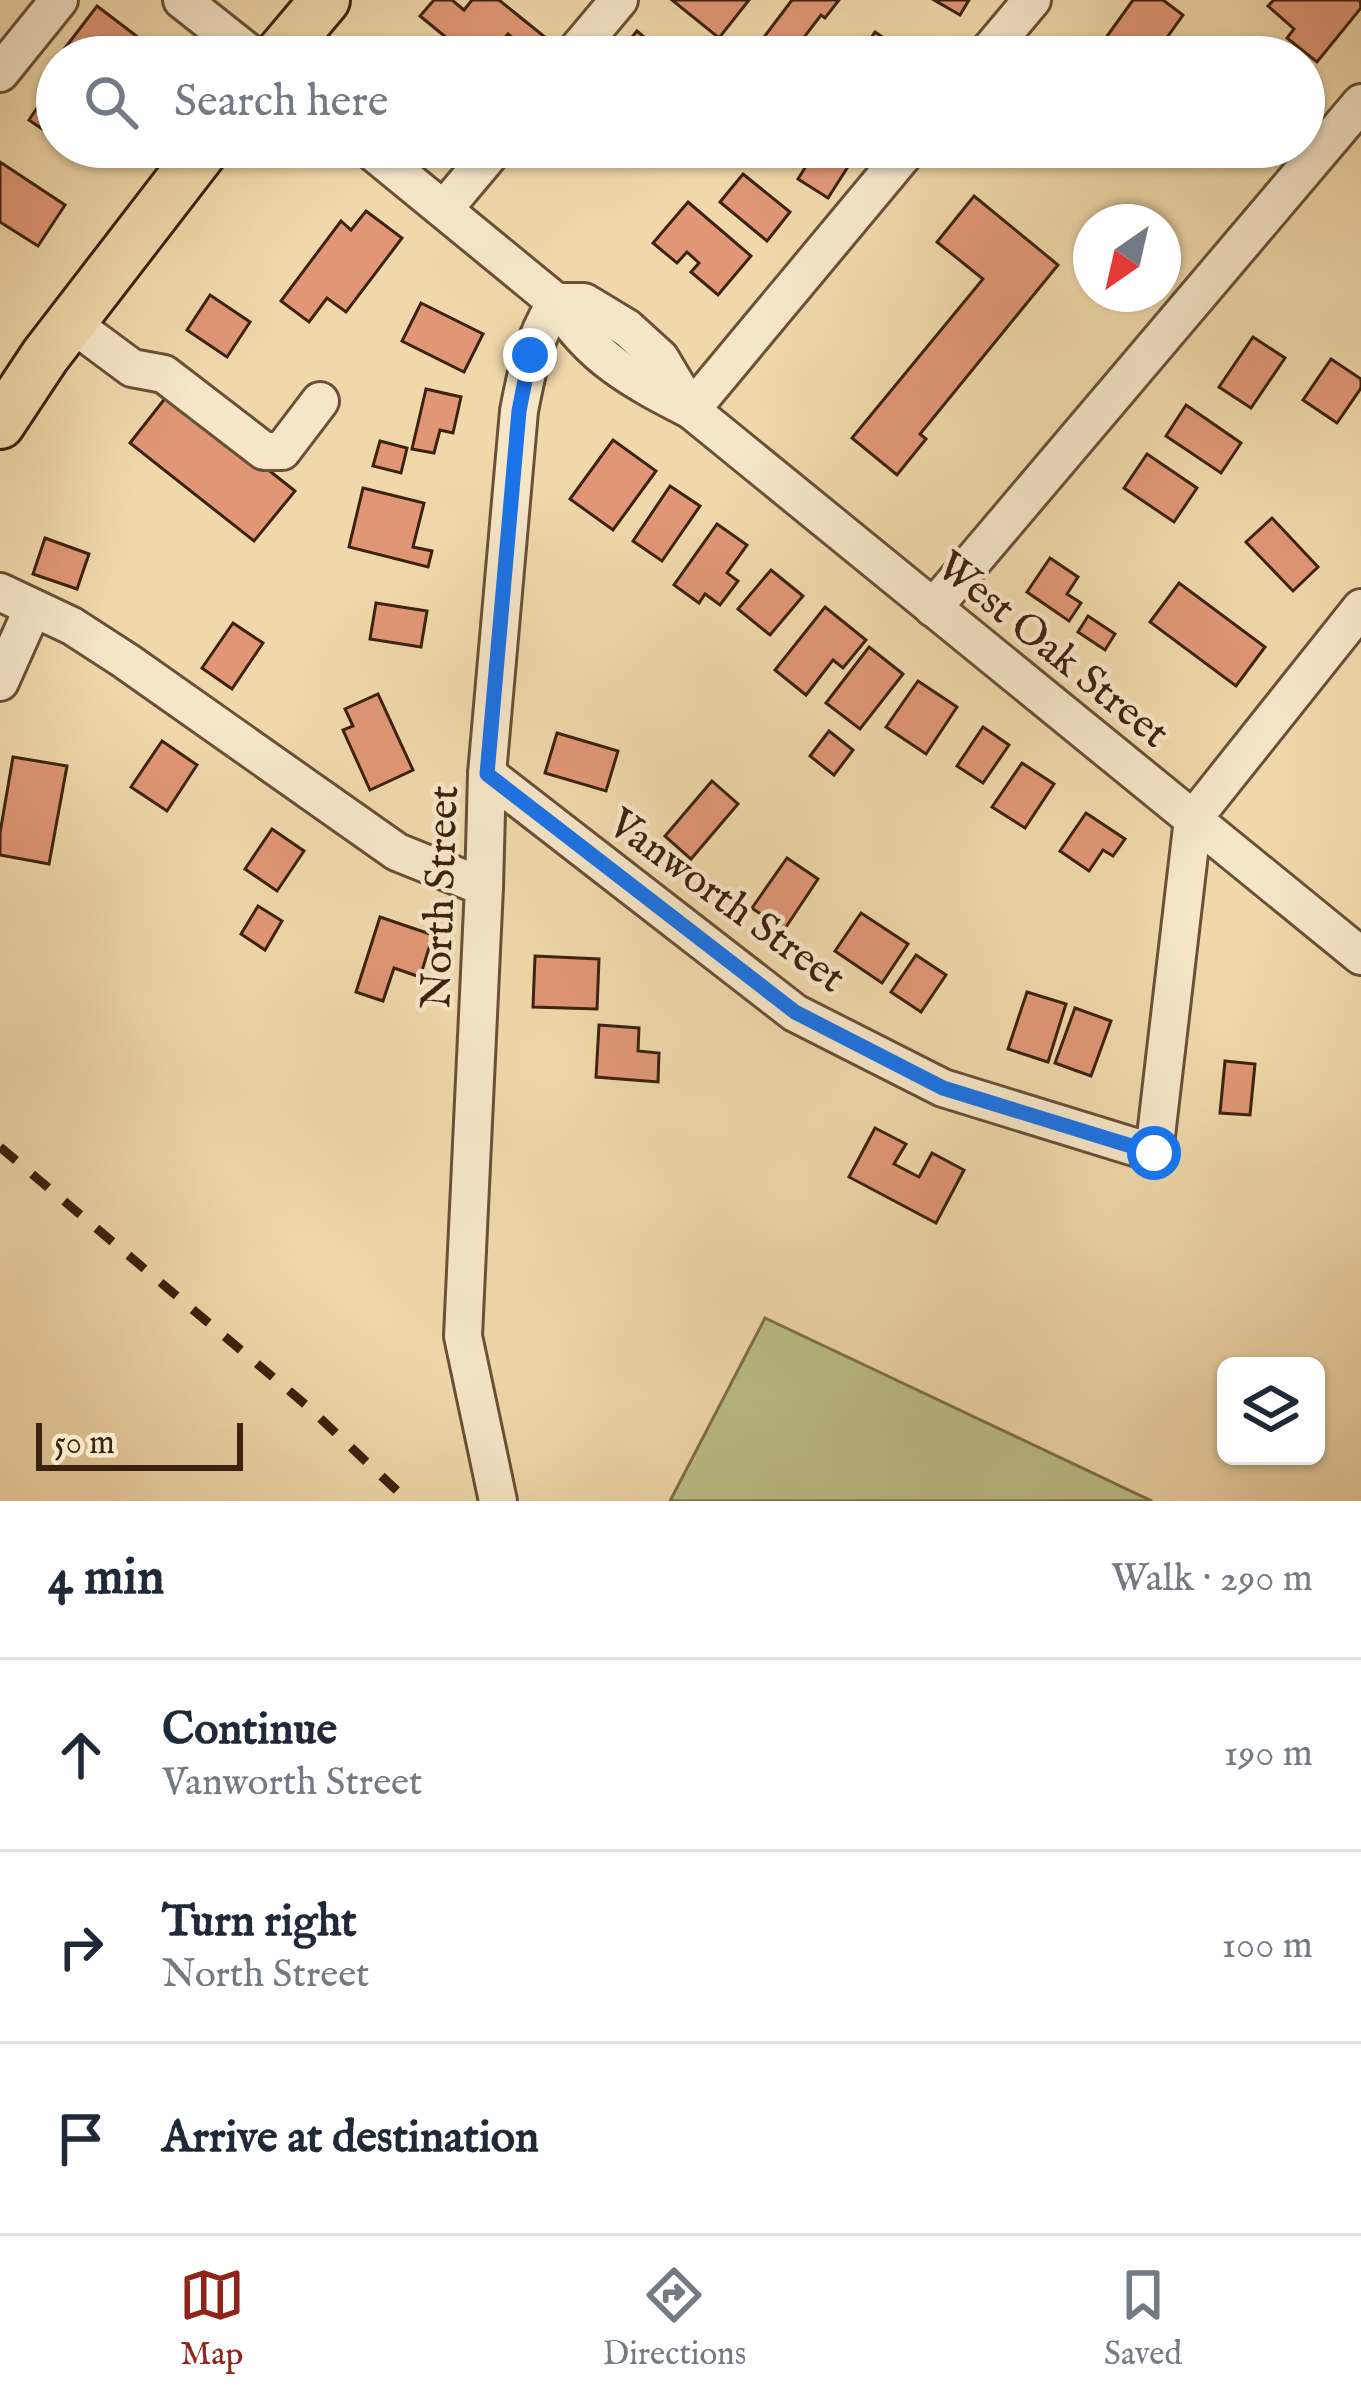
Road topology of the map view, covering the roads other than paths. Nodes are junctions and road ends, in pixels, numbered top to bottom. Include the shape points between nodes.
1 (59, 0) edge
2 (182, 0) edge
3 (325, 0) edge
4 (619, 0) edge
5 (1032, 0) edge
6 (227, 36) edge
7 (295, 36) edge
8 (589, 36) edge
9 (1002, 36) edge
10 (0, 73) edge
11 (1361, 103) edge
12 (1325, 145) edge
13 (190, 168) edge
14 (393, 168) edge
15 (478, 168) edge
16 (893, 168) edge
17 (1306, 168) edge
18 (444, 209) junction
19 (556, 302) junction
20 (70, 322) junction
21 (320, 401) dead end
22 (691, 410) junction
23 (0, 424) edge
24 (0, 592) edge
25 (33, 608) junction
26 (933, 608) junction
27 (1361, 608) edge
28 (0, 682) edge
29 (487, 774) junction
30 (1193, 819) junction
31 (484, 887) junction
32 (1361, 956) edge
33 (498, 1501) edge

1 - 10 street
2 - 6 street
3 - 7 main road
4 - 8 street
5 - 9 street
11 - 12 street
13 - 20 main road
14 - 18 street, West Oak Street
15 - 18 street
16 - 22 street
17 - 26 street
18 - 19 street, West Oak Street
19 - 22 street, West Oak Street via 597,353
19 - 29 street, North Street via 530,355 519,411
20 - 21 street via 132,368 164,374 263,451 282,451
20 - 23 main road
22 - 26 street, West Oak Street
24 - 25 street
25 - 28 street
25 - 31 street via 126,661 397,852
26 - 30 street, West Oak Street
27 - 30 street
29 - 30 street, Vanworth Street via 795,1012 943,1088 1154,1153
29 - 31 street, North Street
30 - 32 street, West Oak Street
31 - 33 street, North Street via 463,1336

